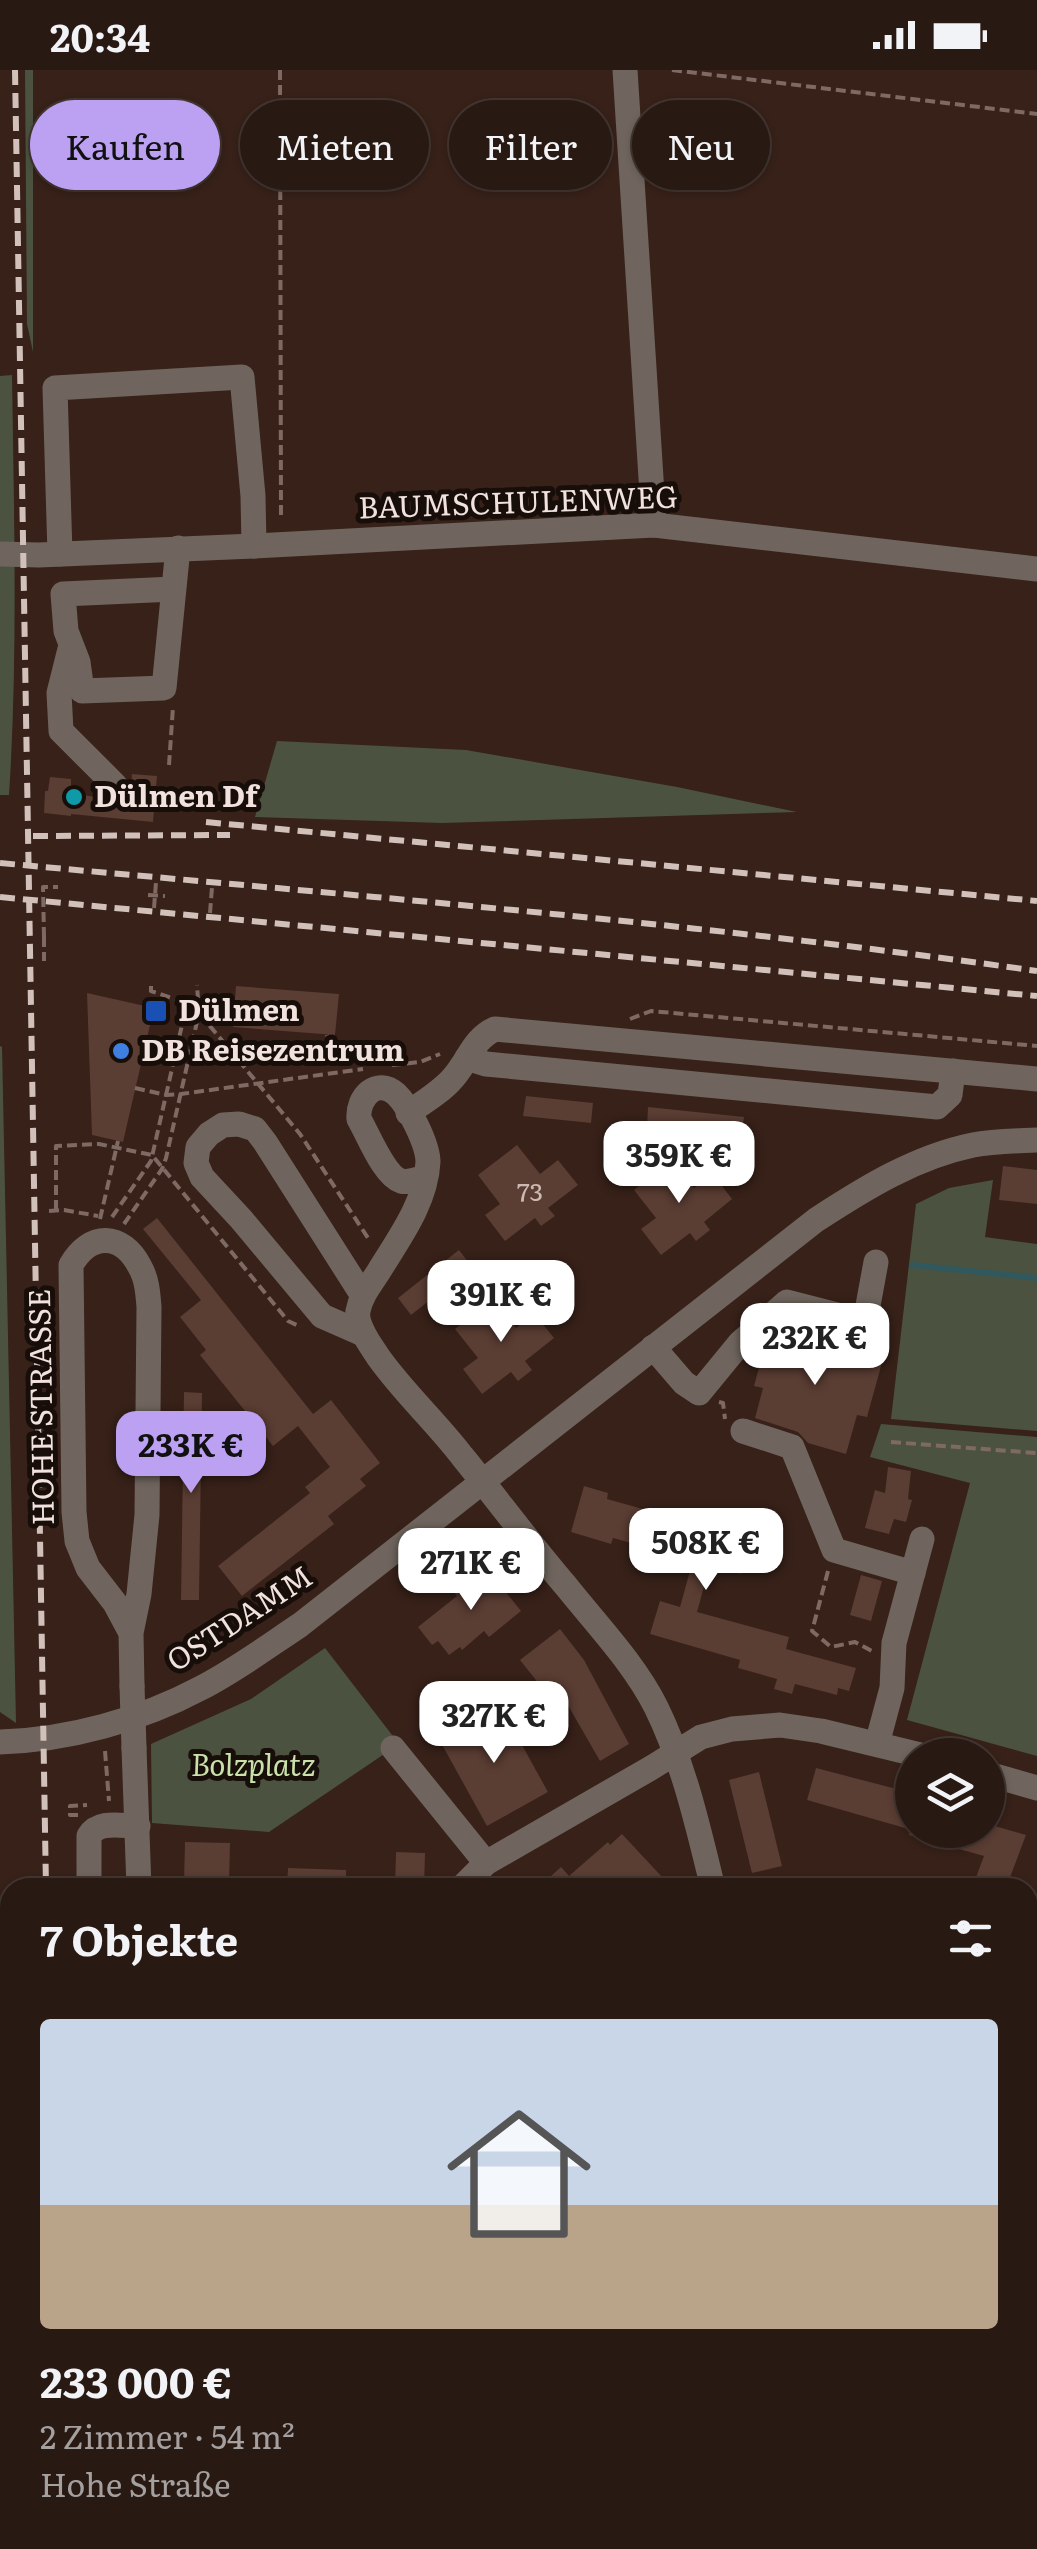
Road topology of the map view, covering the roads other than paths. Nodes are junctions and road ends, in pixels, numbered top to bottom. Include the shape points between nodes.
1 (625, 70) edge
2 (654, 525) junction
3 (254, 546) junction
4 (178, 548) junction
5 (0, 554) edge
6 (60, 554) junction
7 (1037, 568) edge
8 (174, 588) junction
9 (71, 644) junction
10 (115, 785) dead end
11 (467, 1058) junction
12 (952, 1071) junction
13 (1037, 1079) edge
14 (408, 1113) junction
15 (1037, 1140) edge
16 (426, 1177) junction
17 (876, 1262) dead end
18 (363, 1296) junction
19 (363, 1334) junction
20 (653, 1347) junction
21 (743, 1431) road end
22 (483, 1482) junction
23 (922, 1539) dead end
24 (913, 1573) junction
25 (131, 1633) junction
26 (0, 1742) edge
27 (877, 1744) junction
28 (393, 1748) dead end
29 (895, 1749) edge
30 (676, 1753) junction
31 (1005, 1779) edge
32 (1037, 1788) edge
33 (138, 1826) junction
34 (486, 1863) junction
35 (90, 1878) edge
36 (139, 1878) edge
37 (471, 1878) edge
38 (710, 1878) edge

1 - 2 street
2 - 3 street, BAUMSCHULENWEG
2 - 7 street, BAUMSCHULENWEG
3 - 4 street, BAUMSCHULENWEG
3 - 6 street via 242,378 55,388
4 - 6 street, BAUMSCHULENWEG
4 - 8 street
5 - 6 street, BAUMSCHULENWEG
8 - 9 street via 63,594
8 - 9 street via 164,688 82,691
9 - 10 street via 59,693 61,732
11 - 12 street via 482,1035 495,1029
11 - 12 street via 937,1107 950,1095
11 - 14 street via 435,1095
12 - 13 street
14 - 16 street via 428,1151
14 - 16 street via 394,1092 382,1088 372,1090 358,1109 390,1175
15 - 20 street, OSTDAMM via 976,1145 892,1174 816,1220
16 - 18 street via 420,1200
17 - 20 street via 865,1322 787,1302 740,1343 699,1394
18 - 19 street via 357,1315
18 - 19 street via 254,1129 224,1125 209,1134 198,1147 202,1177 322,1316
19 - 22 street
20 - 22 street, OSTDAMM
21 - 24 street via 792,1447 834,1550
22 - 26 street, OSTDAMM via 300,1625 200,1689 104,1725
22 - 30 street via 628,1662
23 - 24 street
24 - 27 street
25 - 25 street, HOHE STRASSE via 146,1515 148,1290 129,1251 105,1232 72,1266 74,1512 88,1568
25 - 33 street, bridge
27 - 29 street
27 - 30 street via 780,1725 702,1737
28 - 34 street
30 - 34 street
30 - 38 street
31 - 32 street
33 - 35 street via 93,1829
33 - 36 street
34 - 37 street

